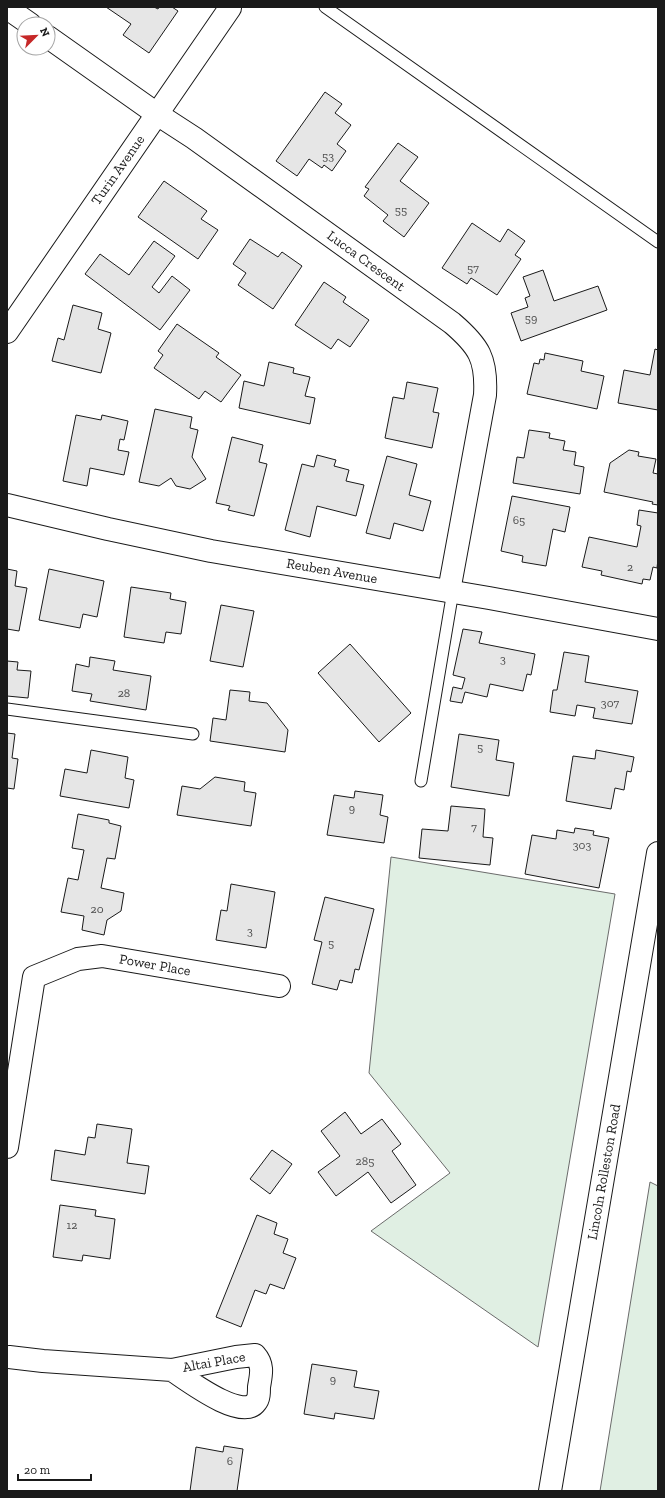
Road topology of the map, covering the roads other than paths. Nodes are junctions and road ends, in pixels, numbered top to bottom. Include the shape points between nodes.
1 (325, 7) edge
2 (7, 8) edge
3 (230, 8) dead end
4 (18, 16) edge
5 (56, 43) edge
6 (157, 114) junction
7 (658, 242) edge
8 (7, 332) edge
9 (7, 505) edge
10 (451, 591) junction
11 (658, 629) edge
12 (7, 709) edge
13 (193, 734) dead end
14 (421, 781) dead end
15 (658, 852) edge
16 (279, 986) dead end
17 (7, 1147) edge
18 (8, 1357) edge
19 (172, 1370) dead end
20 (550, 1491) edge

1 - 7 lane
2 - 4 street
3 - 6 street, Turin Avenue
5 - 6 street, Lucca Crescent
6 - 8 street, Turin Avenue
6 - 10 street, Lucca Crescent via 452,323 474,343 486,376 485,395
9 - 10 street, Reuben Avenue via 211,550
10 - 11 street, Reuben Avenue
10 - 14 lane
12 - 13 lane
15 - 20 street, Lincoln Rolleston Road
16 - 17 street, Power Place via 102,956 78,958 34,978
18 - 19 street, Altai Place

